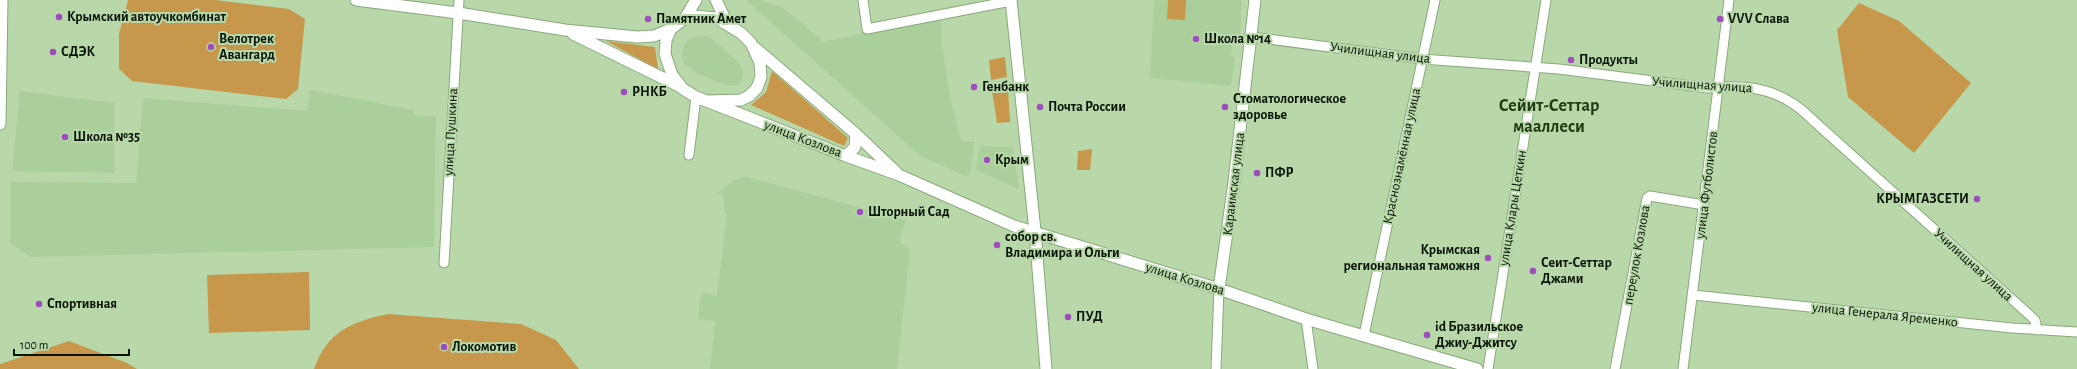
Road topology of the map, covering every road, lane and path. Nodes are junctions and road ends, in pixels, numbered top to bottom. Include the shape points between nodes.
1 (2, 0) edge
2 (356, 0) edge
3 (459, 0) edge
4 (696, 0) edge
5 (716, 0) edge
6 (863, 0) edge
7 (1011, 0) edge
8 (1255, 0) edge
9 (1435, 0) edge
10 (1546, 0) edge
11 (1729, 0) edge
12 (458, 13) junction
13 (685, 18) junction
14 (727, 24) junction
15 (671, 29) junction
16 (565, 30) junction
17 (1252, 36) junction
18 (751, 44) junction
19 (1422, 59) junction
20 (1535, 68) junction
21 (1719, 87) junction
22 (683, 89) junction
23 (696, 97) junction
24 (707, 101) junction
25 (0, 124) edge
26 (856, 134) junction
27 (689, 155) dead end
28 (846, 156) junction
29 (899, 175) junction
30 (1704, 205) junction
31 (1035, 232) junction
32 (444, 263) dead end
33 (1219, 289) junction
34 (1693, 295) junction
35 (1306, 319) junction
36 (2037, 330) junction
37 (2077, 332) edge
38 (1364, 334) junction
39 (1046, 369) edge
40 (1216, 369) edge
41 (1313, 369) edge
42 (1477, 369) edge
43 (1488, 369) edge
44 (1615, 369) edge
45 (1683, 369) edge

1 - 25 main road
2 - 12 main road
3 - 12 street, улица Пушкина
4 - 13 main road
5 - 14 main road
6 - 7 street via 867,29
7 - 31 main road
8 - 17 main road, Караимская улица
9 - 19 street, Краснознамённая улица
10 - 20 street, улица Клары Цеткин
11 - 21 street, улица Футболистов
12 - 16 main road
12 - 32 street, улица Пушкина
13 - 14 main road via 706,16
13 - 15 main road
14 - 18 main road
15 - 16 main road via 654,36 637,38
15 - 22 main road via 666,40 665,54 672,75
16 - 22 main road
17 - 19 street, Училищная улица
17 - 33 main road, Караимская улица
18 - 24 main road via 760,63 761,77 756,88 741,100
18 - 26 main road, улица Козлова
19 - 20 street, Училищная улица
19 - 38 street, Краснознамённая улица
20 - 21 street, Училищная улица
20 - 43 street, улица Клары Цеткин
21 - 30 street, улица Футболистов
21 - 36 street, Училищная улица via 1746,86 1769,92 1792,103 2035,320
22 - 23 main road
23 - 24 main road
23 - 27 street
24 - 28 main road, улица Козлова
26 - 28 main road via 855,147
26 - 29 main road, улица Козлова
28 - 29 main road, улица Козлова
29 - 31 main road, улица Козлова via 1014,226
30 - 34 street, улица Футболистов
30 - 44 street, переулок Козлова via 1650,196 1647,198
31 - 33 main road, улица Козлова
31 - 39 main road
33 - 35 main road, улица Козлова
33 - 40 street, Караимская улица
34 - 36 street, улица Генерала Яременко
34 - 45 street, улица Футболистов
35 - 38 main road, улица Козлова
35 - 41 street
36 - 37 street, улица Генерала Яременко
38 - 42 main road, улица Козлова

